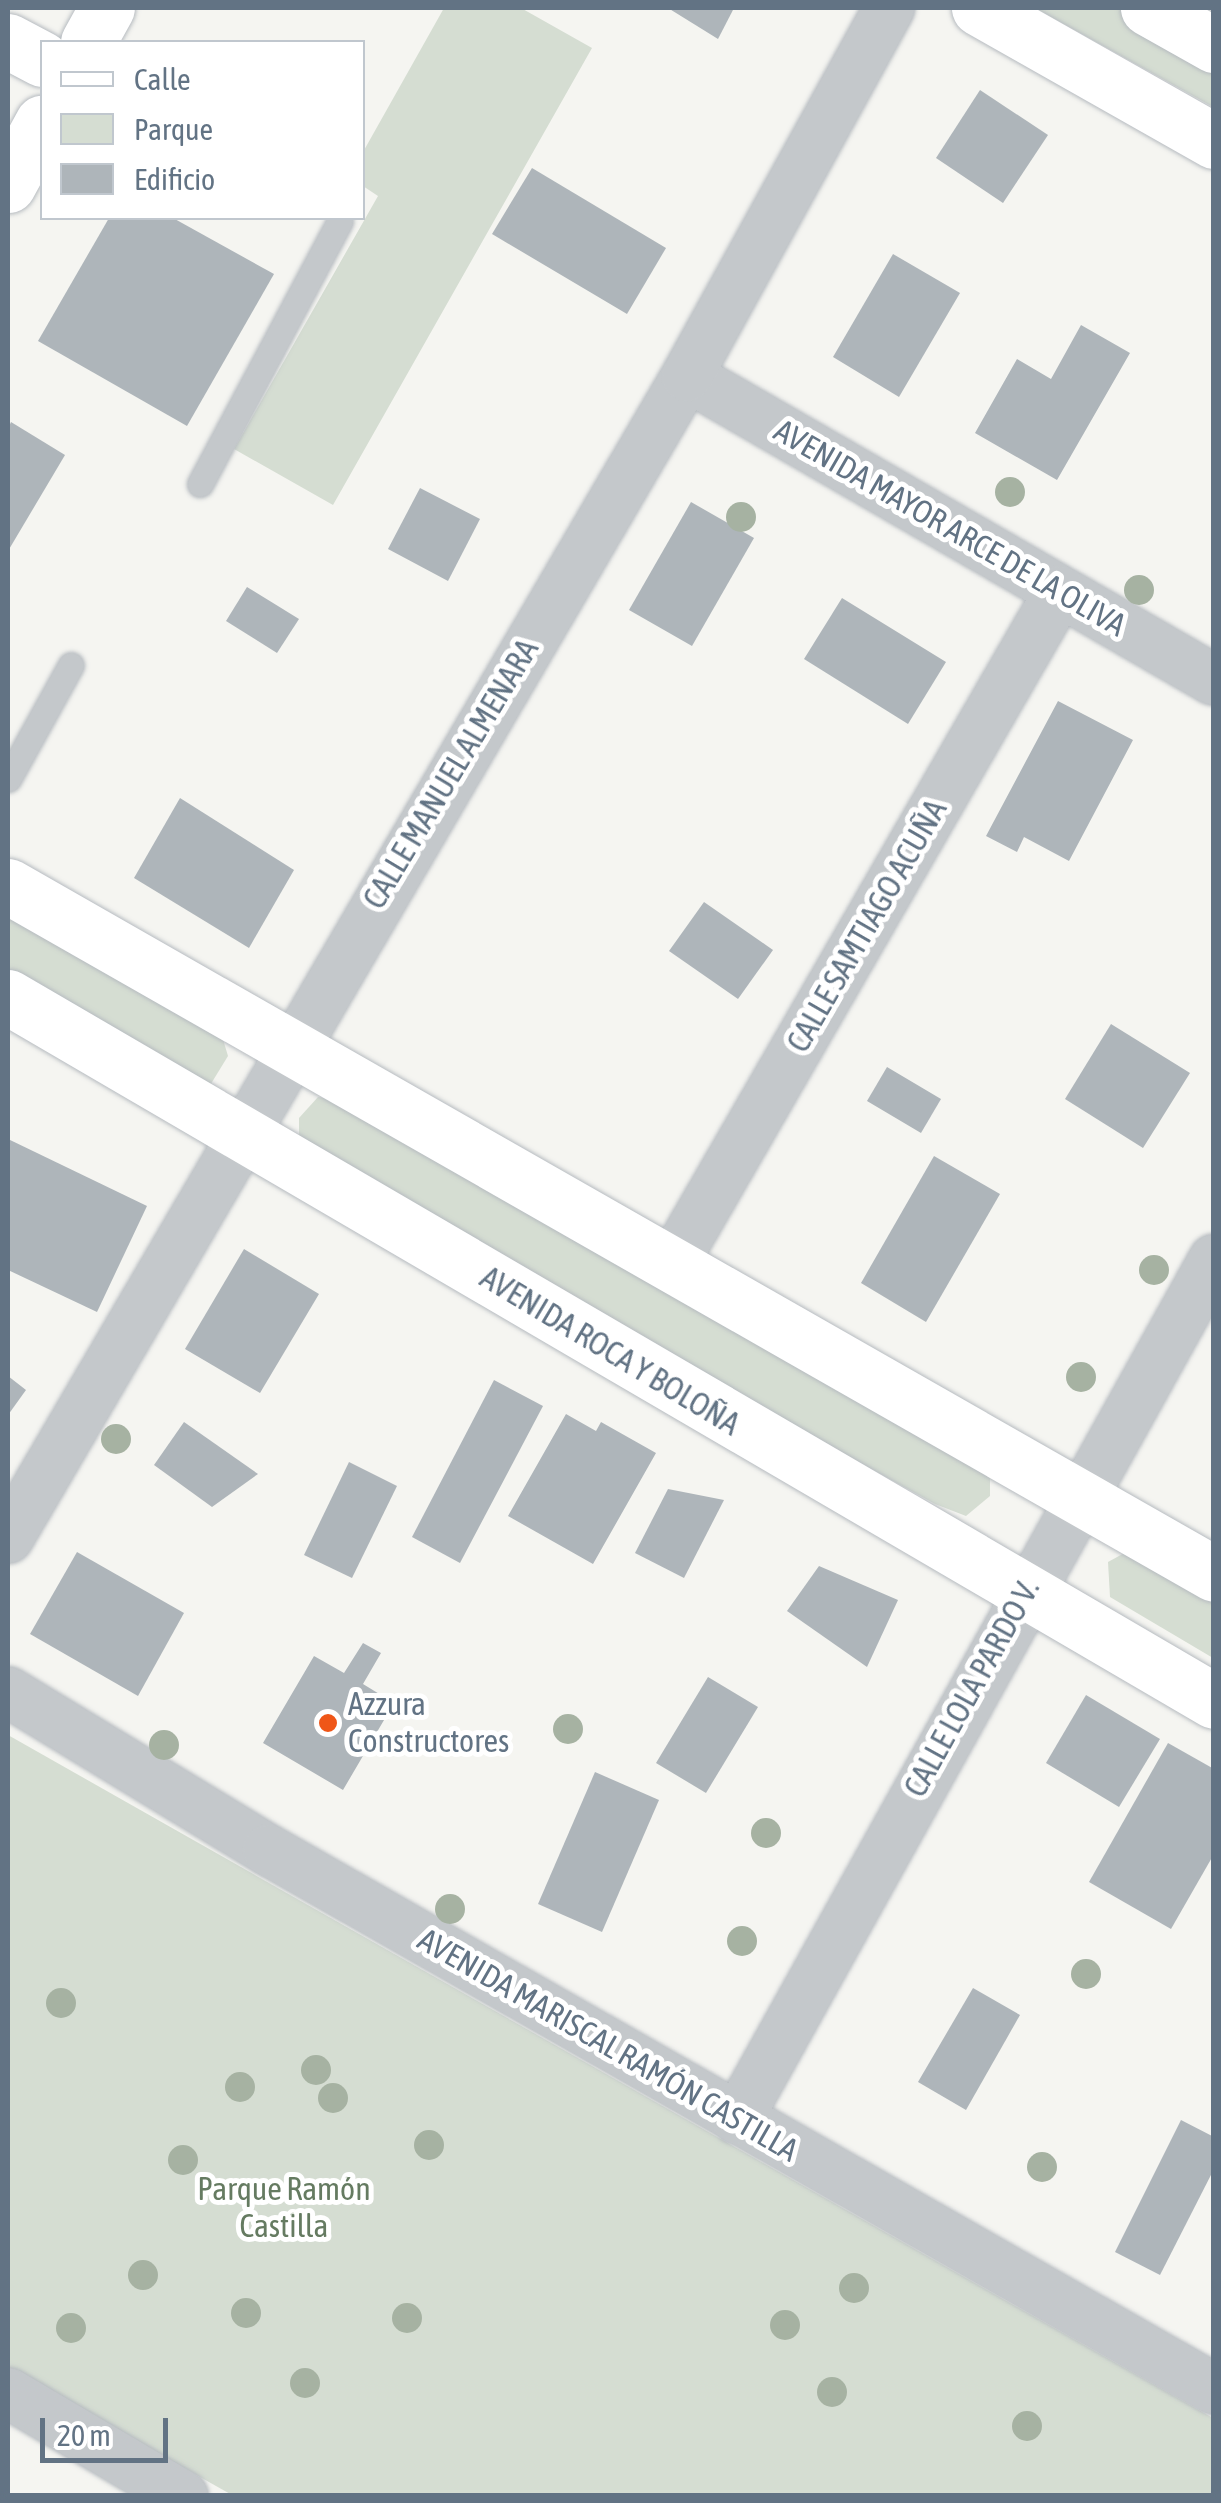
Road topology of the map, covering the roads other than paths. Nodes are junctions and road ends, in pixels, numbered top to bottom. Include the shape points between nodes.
1 (107, 8) edge
2 (889, 8) edge
3 (978, 8) edge
4 (1148, 8) edge
5 (89, 40) edge
6 (8, 41) edge
7 (1214, 45) edge
8 (40, 58) edge
9 (40, 127) edge
10 (1214, 140) edge
11 (8, 184) edge
12 (340, 221) dead end
13 (687, 376) junction
14 (200, 484) dead end
15 (1060, 591) junction
16 (71, 665) dead end
17 (1214, 680) edge
18 (8, 780) edge
19 (8, 886) edge
20 (8, 998) edge
21 (288, 1050) junction
22 (239, 1132) junction
23 (1214, 1260) edge
24 (674, 1262) junction
25 (1076, 1496) junction
26 (8, 1538) edge
27 (1214, 1574) edge
28 (1024, 1595) junction
29 (8, 1692) edge
30 (1214, 1700) edge
31 (737, 2119) junction
32 (1214, 2389) edge
33 (8, 2393) edge
34 (184, 2496) edge

1 - 5 main road
2 - 13 street, CALLE MANUEL ALMENARA
3 - 10 main road
4 - 7 main road
6 - 8 main road
9 - 11 main road
12 - 14 lane
13 - 15 street, AVENIDA MAYOR ARCE DE LA OLIVA
13 - 21 street, CALLE MANUEL ALMENARA
15 - 17 street, AVENIDA MAYOR ARCE DE LA OLIVA
15 - 24 street, CALLE SAMTIAGO ACUÑA
16 - 18 lane
19 - 21 main road
20 - 22 main road, AVENIDA ROCA Y BOLOÑA
21 - 22 street, CALLE MANUEL ALMENARA
21 - 24 main road
22 - 26 street, CALLE MANUEL ALMENARA
22 - 28 main road, AVENIDA ROCA Y BOLOÑA
23 - 25 street, CALLE LOLA PARDO V.
24 - 25 main road
25 - 27 main road
25 - 28 street, CALLE LOLA PARDO V.
28 - 30 main road, AVENIDA ROCA Y BOLOÑA
28 - 31 street, CALLE LOLA PARDO V.
29 - 31 street, AVENIDA MARISCAL RAMÓN CASTILLA
31 - 32 street, AVENIDA MARISCAL RAMÓN CASTILLA
33 - 34 street

